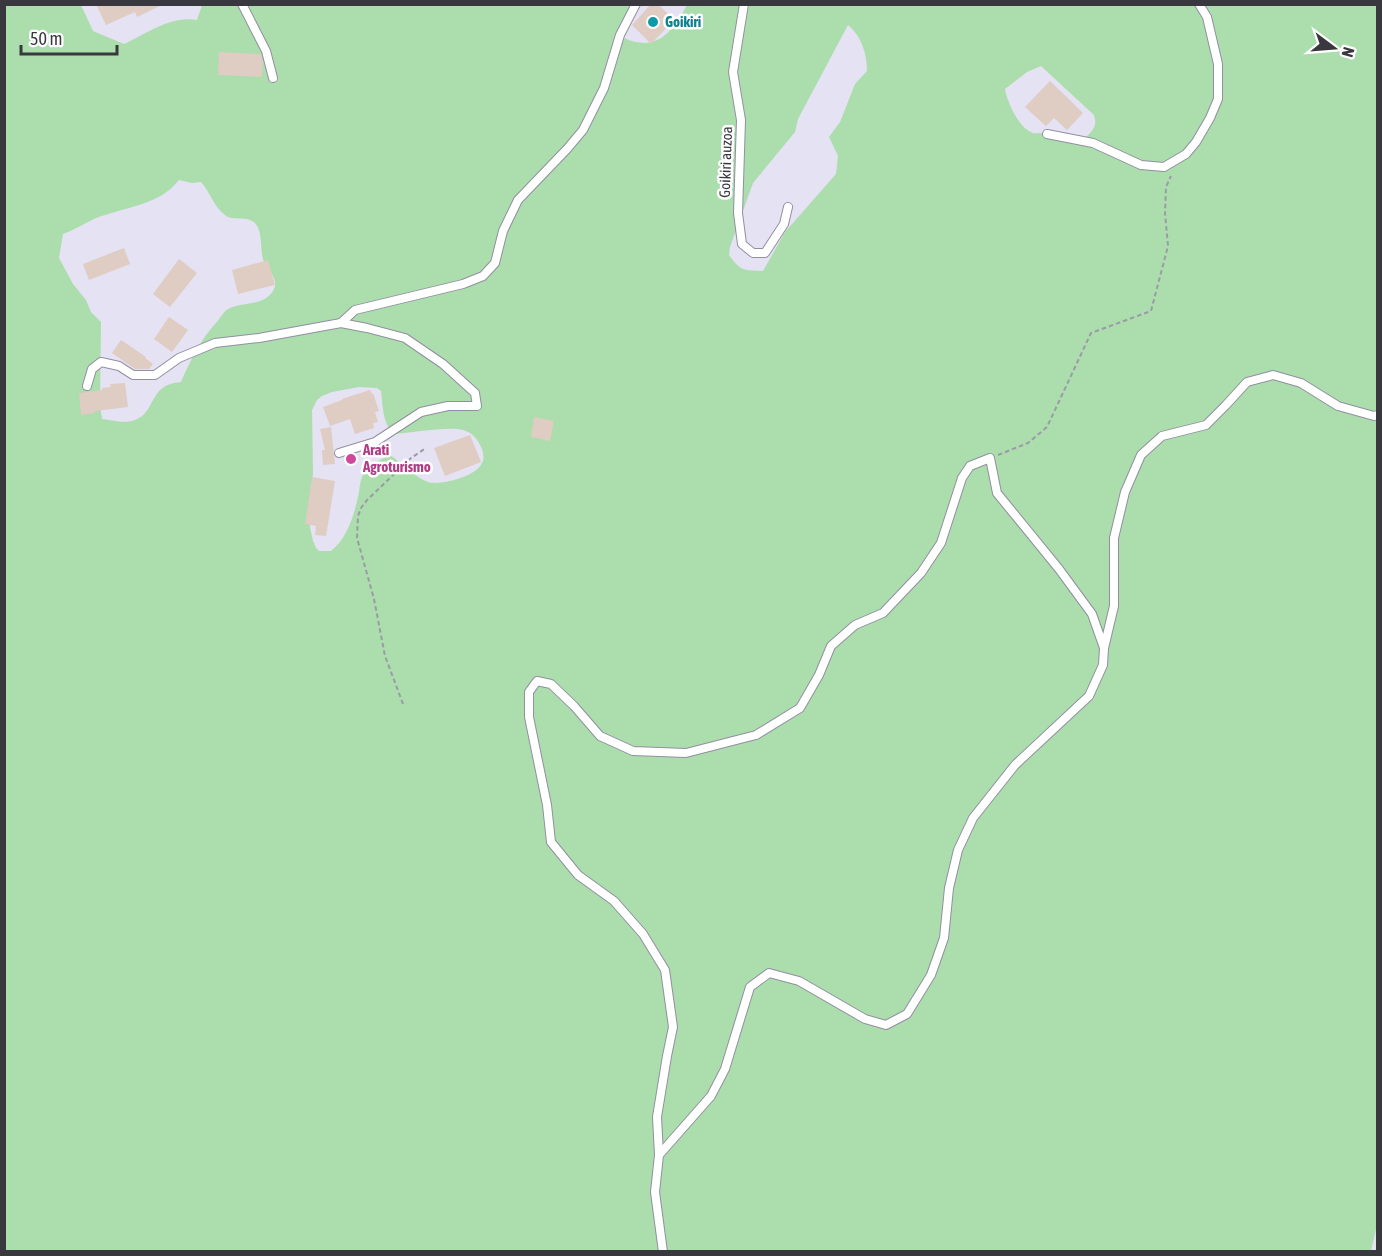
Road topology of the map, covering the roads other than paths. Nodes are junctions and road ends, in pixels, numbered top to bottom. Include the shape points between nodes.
1 (242, 4) edge
2 (636, 4) edge
3 (744, 4) edge
4 (1199, 4) edge
5 (273, 78) dead end
6 (1047, 134) dead end
7 (788, 207) dead end
8 (340, 323) junction
9 (87, 386) dead end
10 (1377, 415) edge
11 (339, 453) dead end
12 (1104, 648) junction
13 (659, 1155) junction
14 (663, 1251) edge

1 - 5 lane via 266,51
2 - 8 lane via 620,35 604,88 583,130 518,200 502,231 495,262 483,276 355,310
3 - 7 lane, Goikiri auzoa via 733,72 741,120 738,213 742,244 753,253 765,253 784,224
4 - 6 lane via 1207,17 1218,64 1218,99 1186,154 1164,167 1142,165 1093,143
8 - 9 lane via 215,343 179,358 155,375 133,375 102,362 92,369
8 - 11 lane via 405,338 476,393 477,406 448,406 421,412 375,442
10 - 12 lane via 1338,406 1301,383 1273,375 1247,382 1206,424 1162,436 1141,454 1125,492 1114,538 1114,606
12 - 13 lane via 1103,665 1089,696 1015,765 972,818 958,850 949,888 944,938 931,975 908,1014 886,1025 866,1019 799,981 769,973 750,987 725,1069 711,1096
12 - 13 lane via 1092,614 996,493 990,458 970,466 962,478 942,543 921,573 883,613 855,625 831,646 800,708 756,735 686,753 633,751 600,736 551,684 537,681 529,692 529,717 551,842 579,875 614,901 643,934 665,970 674,1027 657,1118
13 - 14 lane via 655,1192

